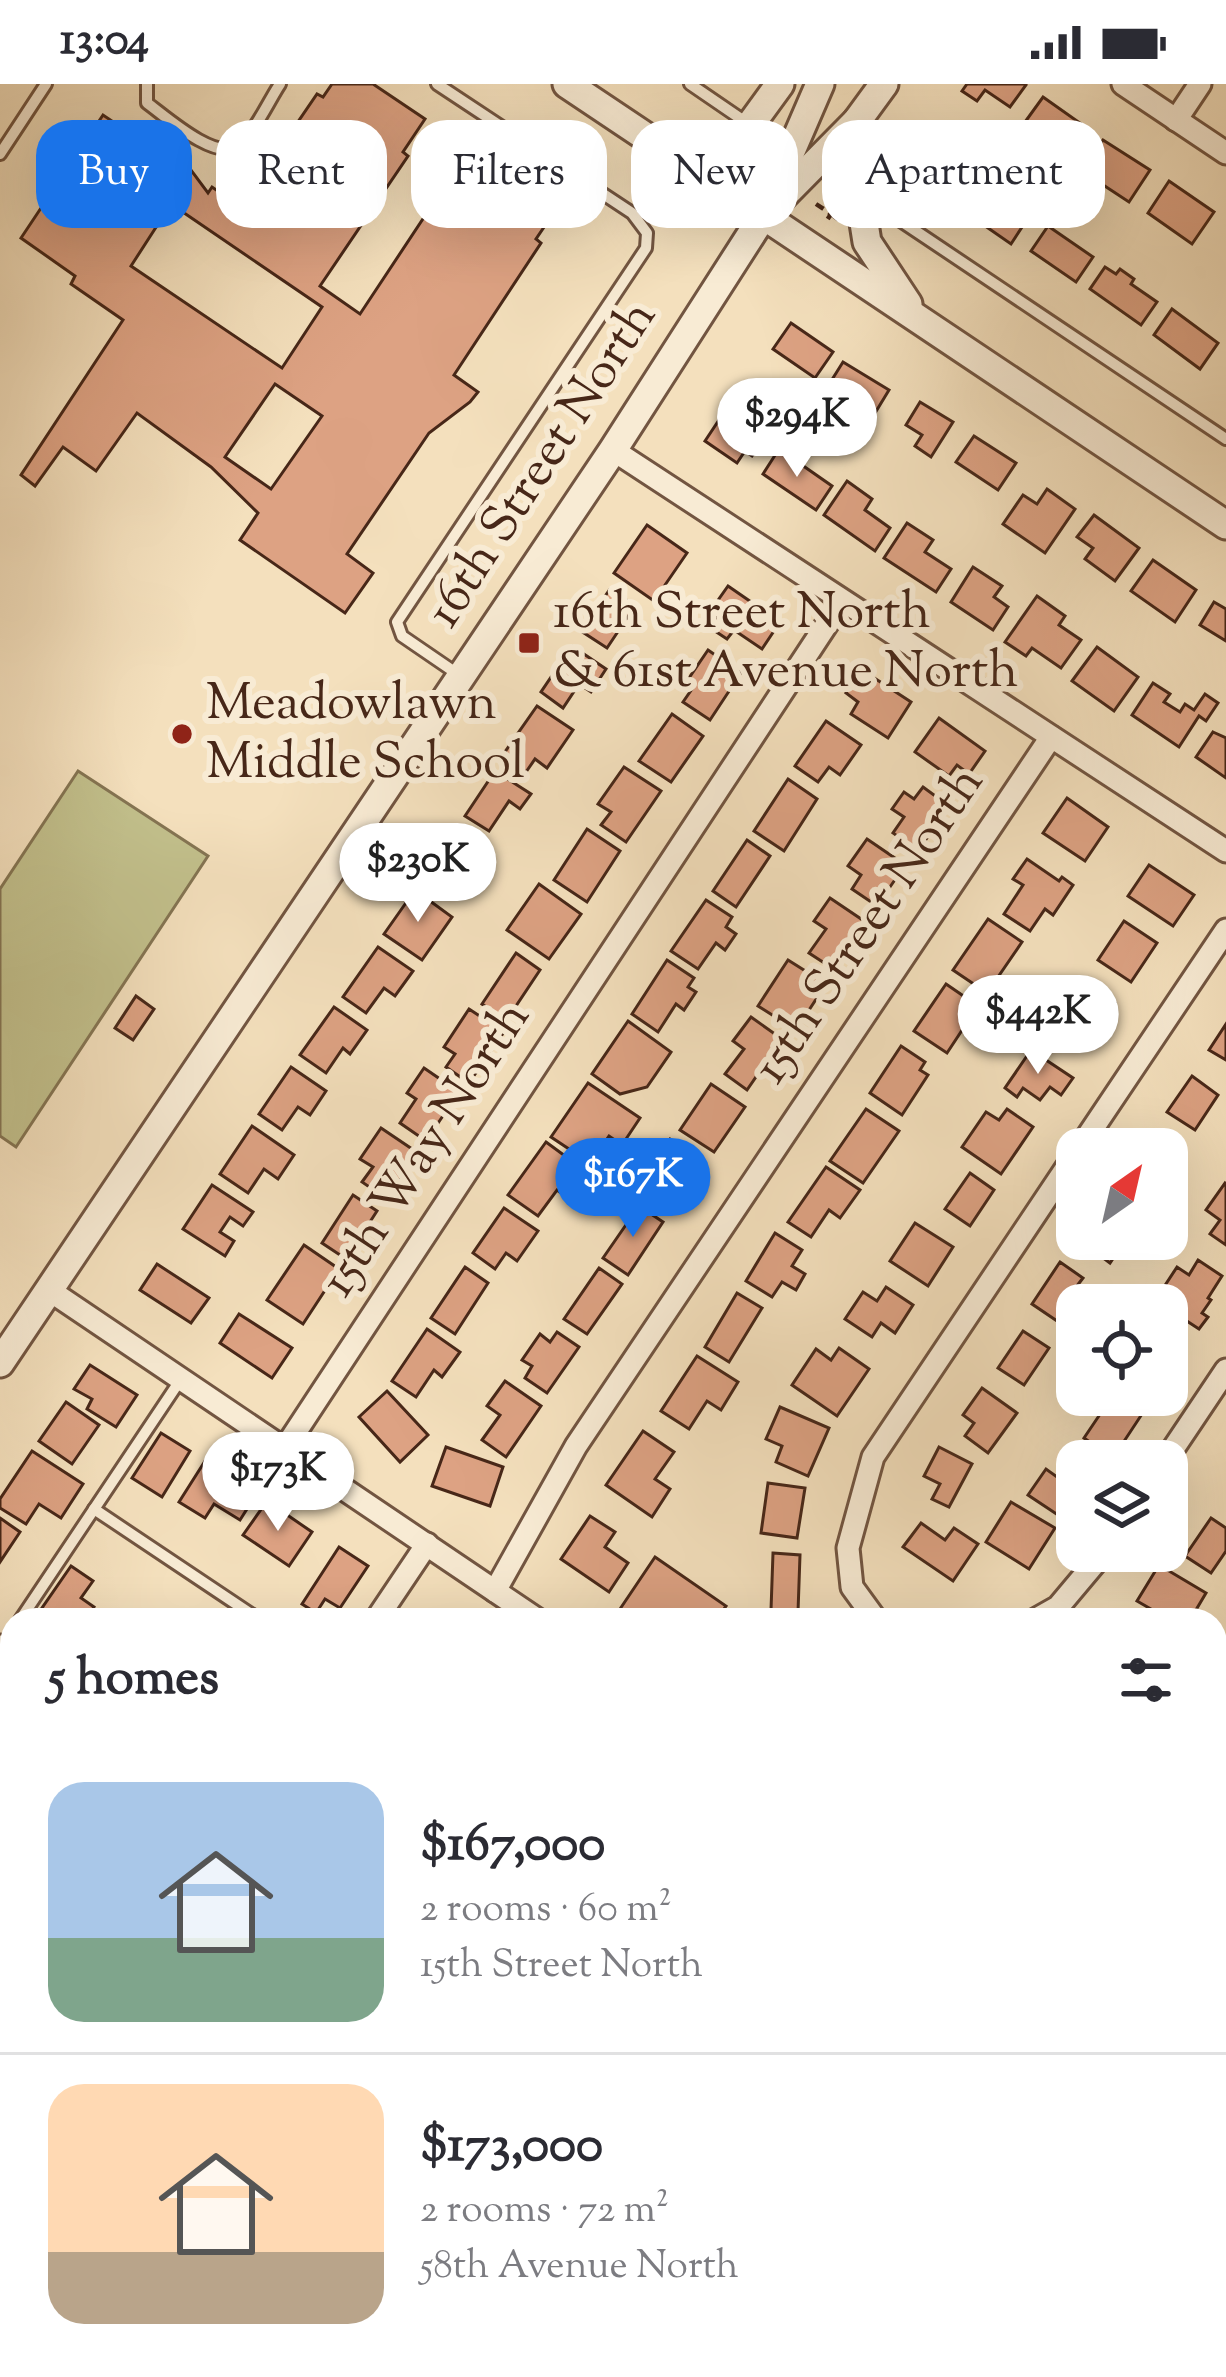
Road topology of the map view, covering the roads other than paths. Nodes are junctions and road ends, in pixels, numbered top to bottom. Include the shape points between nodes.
1 (46, 84) edge
2 (148, 84) edge
3 (280, 84) edge
4 (437, 84) edge
5 (567, 84) edge
6 (690, 84) edge
7 (780, 84) edge
8 (820, 84) edge
9 (1123, 84) edge
10 (1200, 84) edge
11 (880, 85) edge
12 (743, 120) edge
13 (754, 120) edge
14 (858, 120) edge
15 (1176, 120) junction
16 (631, 126) edge
17 (798, 135) edge
18 (1226, 153) edge
19 (0, 154) edge
20 (822, 157) edge
21 (798, 181) edge
22 (755, 228) edge
23 (781, 228) edge
24 (864, 228) edge
25 (910, 228) edge
26 (917, 317) junction
27 (1226, 439) edge
28 (613, 450) junction
29 (1226, 525) edge
30 (842, 601) junction
31 (461, 677) junction
32 (1052, 737) junction
33 (1226, 851) edge
34 (1226, 930) edge
35 (1093, 1128) edge
36 (1056, 1183) edge
37 (49, 1290) junction
38 (0, 1363) edge
39 (1226, 1370) edge
40 (181, 1379) junction
41 (1179, 1440) edge
42 (285, 1448) junction
43 (94, 1509) junction
44 (427, 1544) junction
45 (1087, 1572) edge
46 (495, 1591) junction
47 (28, 1608) edge
48 (242, 1608) edge
49 (384, 1608) edge
50 (520, 1608) edge
51 (868, 1608) edge
52 (1056, 1608) edge

1 - 19 lane
2 - 3 lane via 146,104 224,151 238,145
4 - 31 lane via 632,213 647,232 646,248 397,622 401,636
5 - 16 street
6 - 12 lane
7 - 13 street
8 - 17 street, 16th Street North
9 - 15 street
10 - 15 street
11 - 14 street, 16th Street North
15 - 18 street
20 - 21 street, 16th Street North
22 - 28 street, 16th Street North
23 - 26 street
24 - 26 street
25 - 27 lane
26 - 29 street
28 - 30 street
28 - 31 street, 16th Street North
30 - 32 street
30 - 42 street, 15th Way North
31 - 37 street, 16th Street North
32 - 33 street
32 - 46 street, 15th Street North via 576,1446
34 - 35 street
36 - 51 street via 873,1456 848,1548 852,1587
37 - 38 street, 16th Street North
37 - 40 street
39 - 41 street
40 - 42 street
40 - 43 lane
42 - 44 street
43 - 47 lane
43 - 48 lane
44 - 46 street
44 - 49 street
45 - 52 street
46 - 50 street

